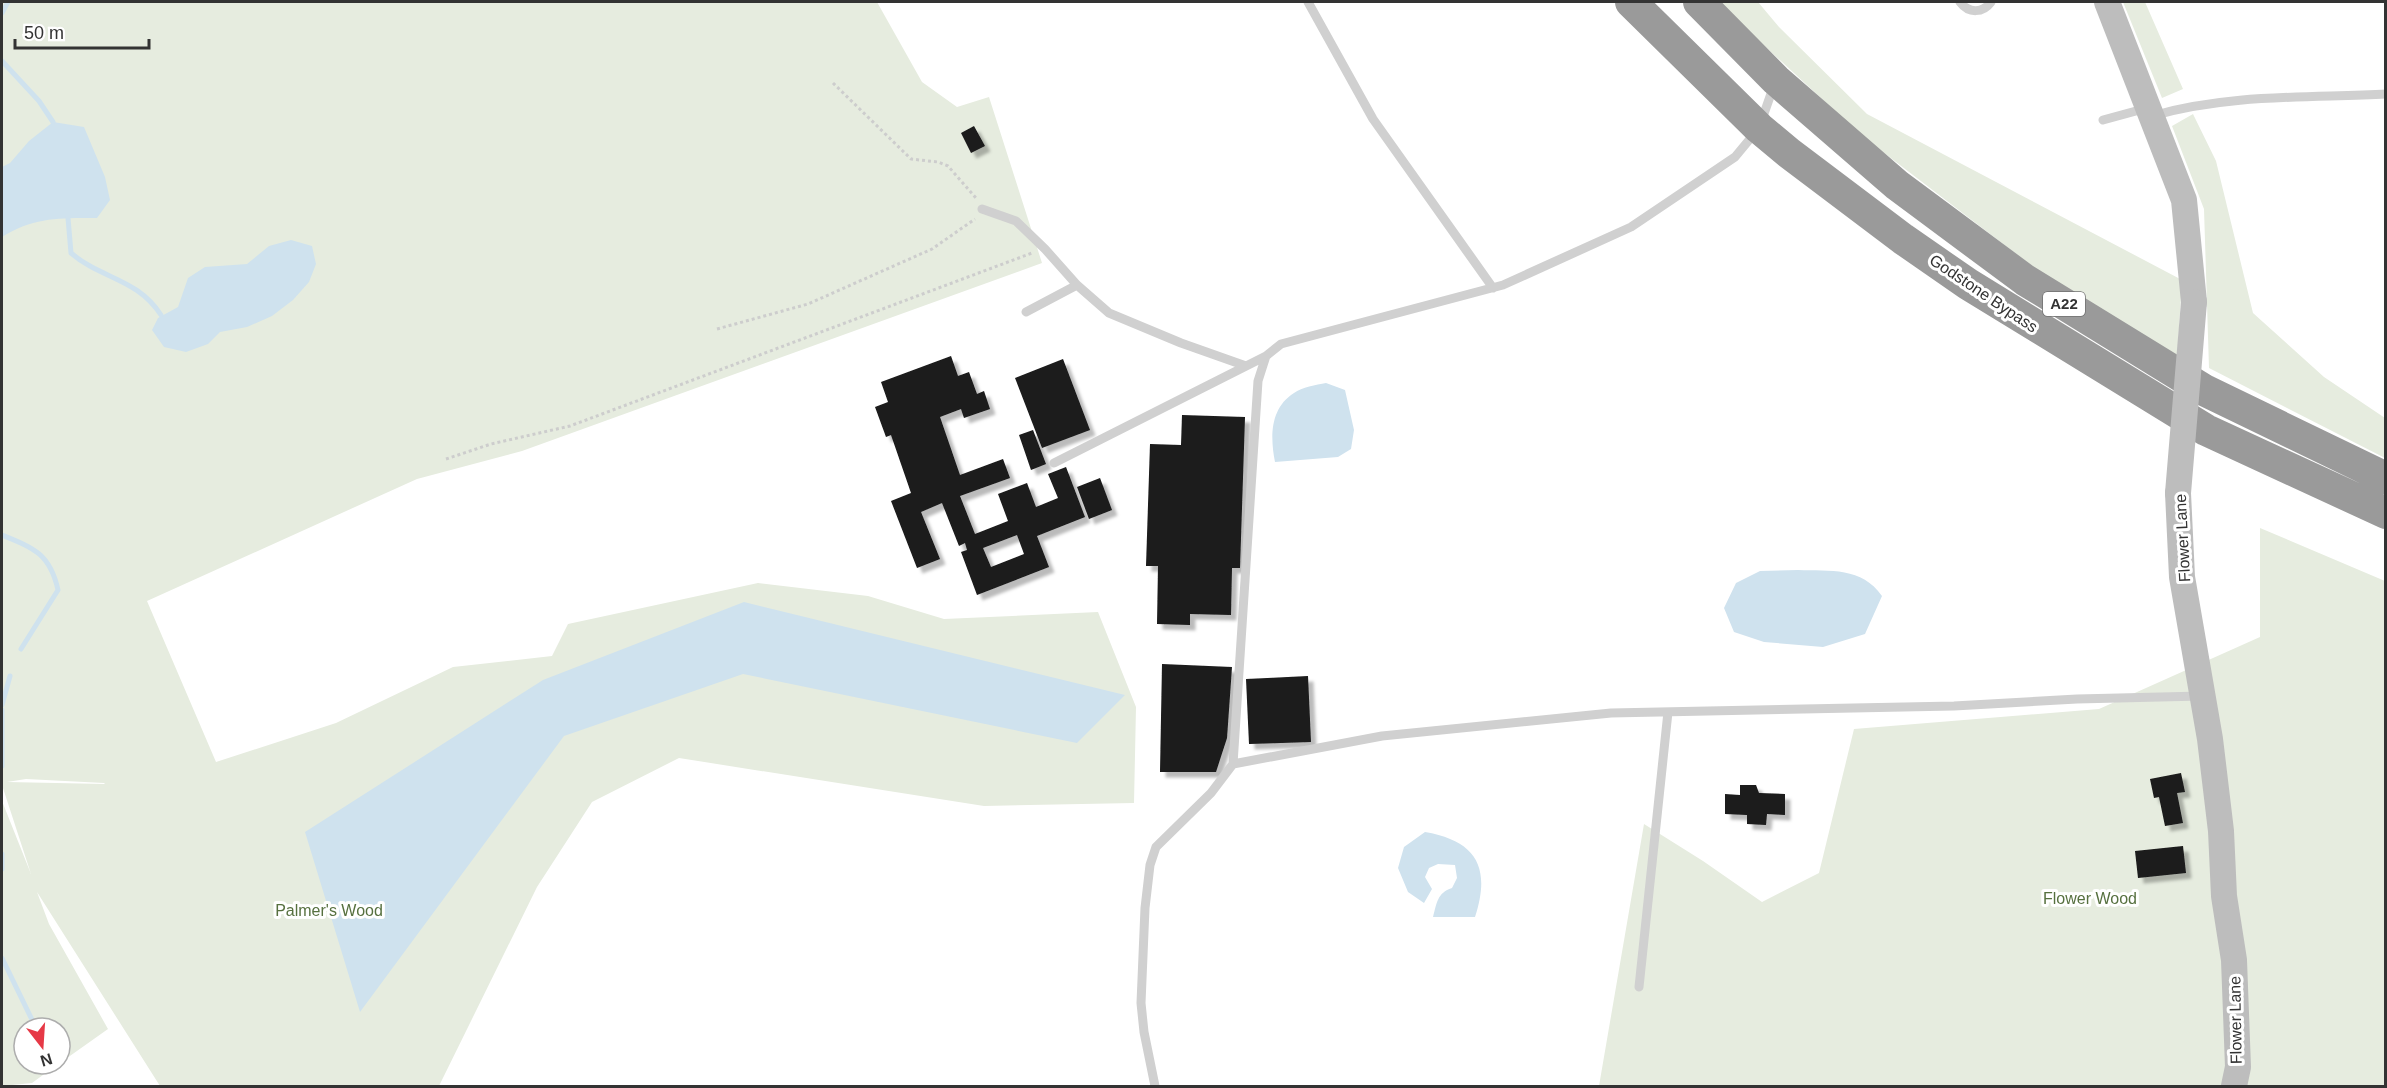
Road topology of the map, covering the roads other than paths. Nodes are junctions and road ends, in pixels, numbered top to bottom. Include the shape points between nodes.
1 (1308, 2) edge
2 (1631, 2) edge
3 (1699, 2) edge
4 (1960, 2) edge
5 (1991, 2) edge
6 (2107, 2) edge
7 (1776, 80) junction
8 (2385, 94) edge
9 (2151, 112) junction
10 (2103, 120) dead end
11 (1760, 128) junction
12 (982, 210) road end
13 (1077, 285) junction
14 (1493, 288) junction
15 (1026, 312) dead end
16 (1266, 356) junction
17 (1246, 366) junction
18 (1054, 463) dead end
19 (2385, 478) edge
20 (2385, 513) edge
21 (2203, 696) junction
22 (1668, 712) junction
23 (1233, 764) junction
24 (1639, 987) dead end
25 (1155, 1086) edge
26 (2234, 1086) edge

1 - 14 lane via 1373,119
2 - 11 highway, Godstone Bypass / A22
3 - 7 highway, Godstone Bypass / A22
4 - 5 lane via 1975,11 1985,9
6 - 9 street, Flower Lane
7 - 11 lane
7 - 19 highway, Godstone Bypass / A22 via 1897,185 2025,280 2204,390
8 - 9 lane via 2236,101
9 - 10 lane
9 - 21 street, Flower Lane, bridge via 2184,200 2194,302 2178,493 2182,577
11 - 14 lane via 1735,157 1631,227
11 - 20 highway, Godstone Bypass / A22 via 1879,222 2010,312 2206,430
12 - 13 lane via 1016,221
13 - 15 lane
13 - 17 lane via 1109,313
14 - 16 lane via 1281,344
16 - 17 lane
16 - 23 lane via 1258,381
17 - 18 lane
21 - 22 lane
21 - 26 street, Flower Lane via 2222,831 2224,896 2234,960 2238,1067
22 - 23 lane via 1611,713 1382,736
22 - 24 lane
23 - 25 lane via 1211,794 1156,847 1150,866 1141,1003

